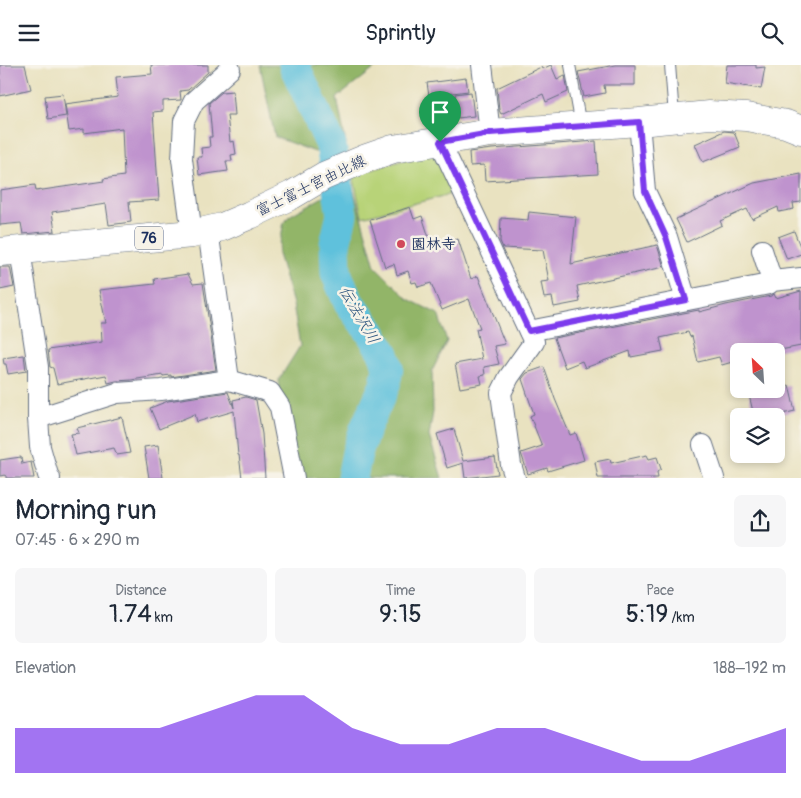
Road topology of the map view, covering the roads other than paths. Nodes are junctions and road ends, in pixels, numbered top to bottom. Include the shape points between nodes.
1 (482, 65) edge
2 (570, 65) edge
3 (670, 65) edge
4 (230, 69) dead end
5 (674, 119) junction
6 (639, 122) junction
7 (581, 126) junction
8 (801, 130) edge
9 (490, 133) junction
10 (440, 142) junction
11 (200, 232) junction
12 (762, 250) dead end
13 (10, 251) edge
14 (801, 278) edge
15 (772, 281) junction
16 (686, 300) junction
17 (529, 331) junction
18 (229, 380) junction
19 (38, 418) junction
20 (703, 445) dead end
21 (50, 478) edge
22 (294, 478) edge
23 (515, 478) edge
24 (714, 478) edge

1 - 9 street
2 - 7 lane
3 - 5 lane
4 - 11 street via 194,101 184,121 182,159
5 - 6 main road, 富士富士宮由比線 / 76
5 - 8 main road, 富士富士宮由比線 / 76 via 709,115 746,117
6 - 7 main road, 富士富士宮由比線 / 76
6 - 16 street via 645,191 666,237
7 - 9 main road, 富士富士宮由比線 / 76
9 - 10 main road, 富士富士宮由比線 / 76
10 - 11 main road, 富士富士宮由比線 / 76 via 393,149 367,158 324,176 250,215
10 - 17 street
11 - 13 main road, 富士富士宮由比線 / 76
11 - 18 street
12 - 15 street
13 - 19 street via 38,367
14 - 15 street
15 - 16 street
16 - 17 street
17 - 23 street via 534,342 501,393
18 - 19 street via 117,393
18 - 22 street via 270,392 280,407
19 - 21 street via 40,447
20 - 24 street

